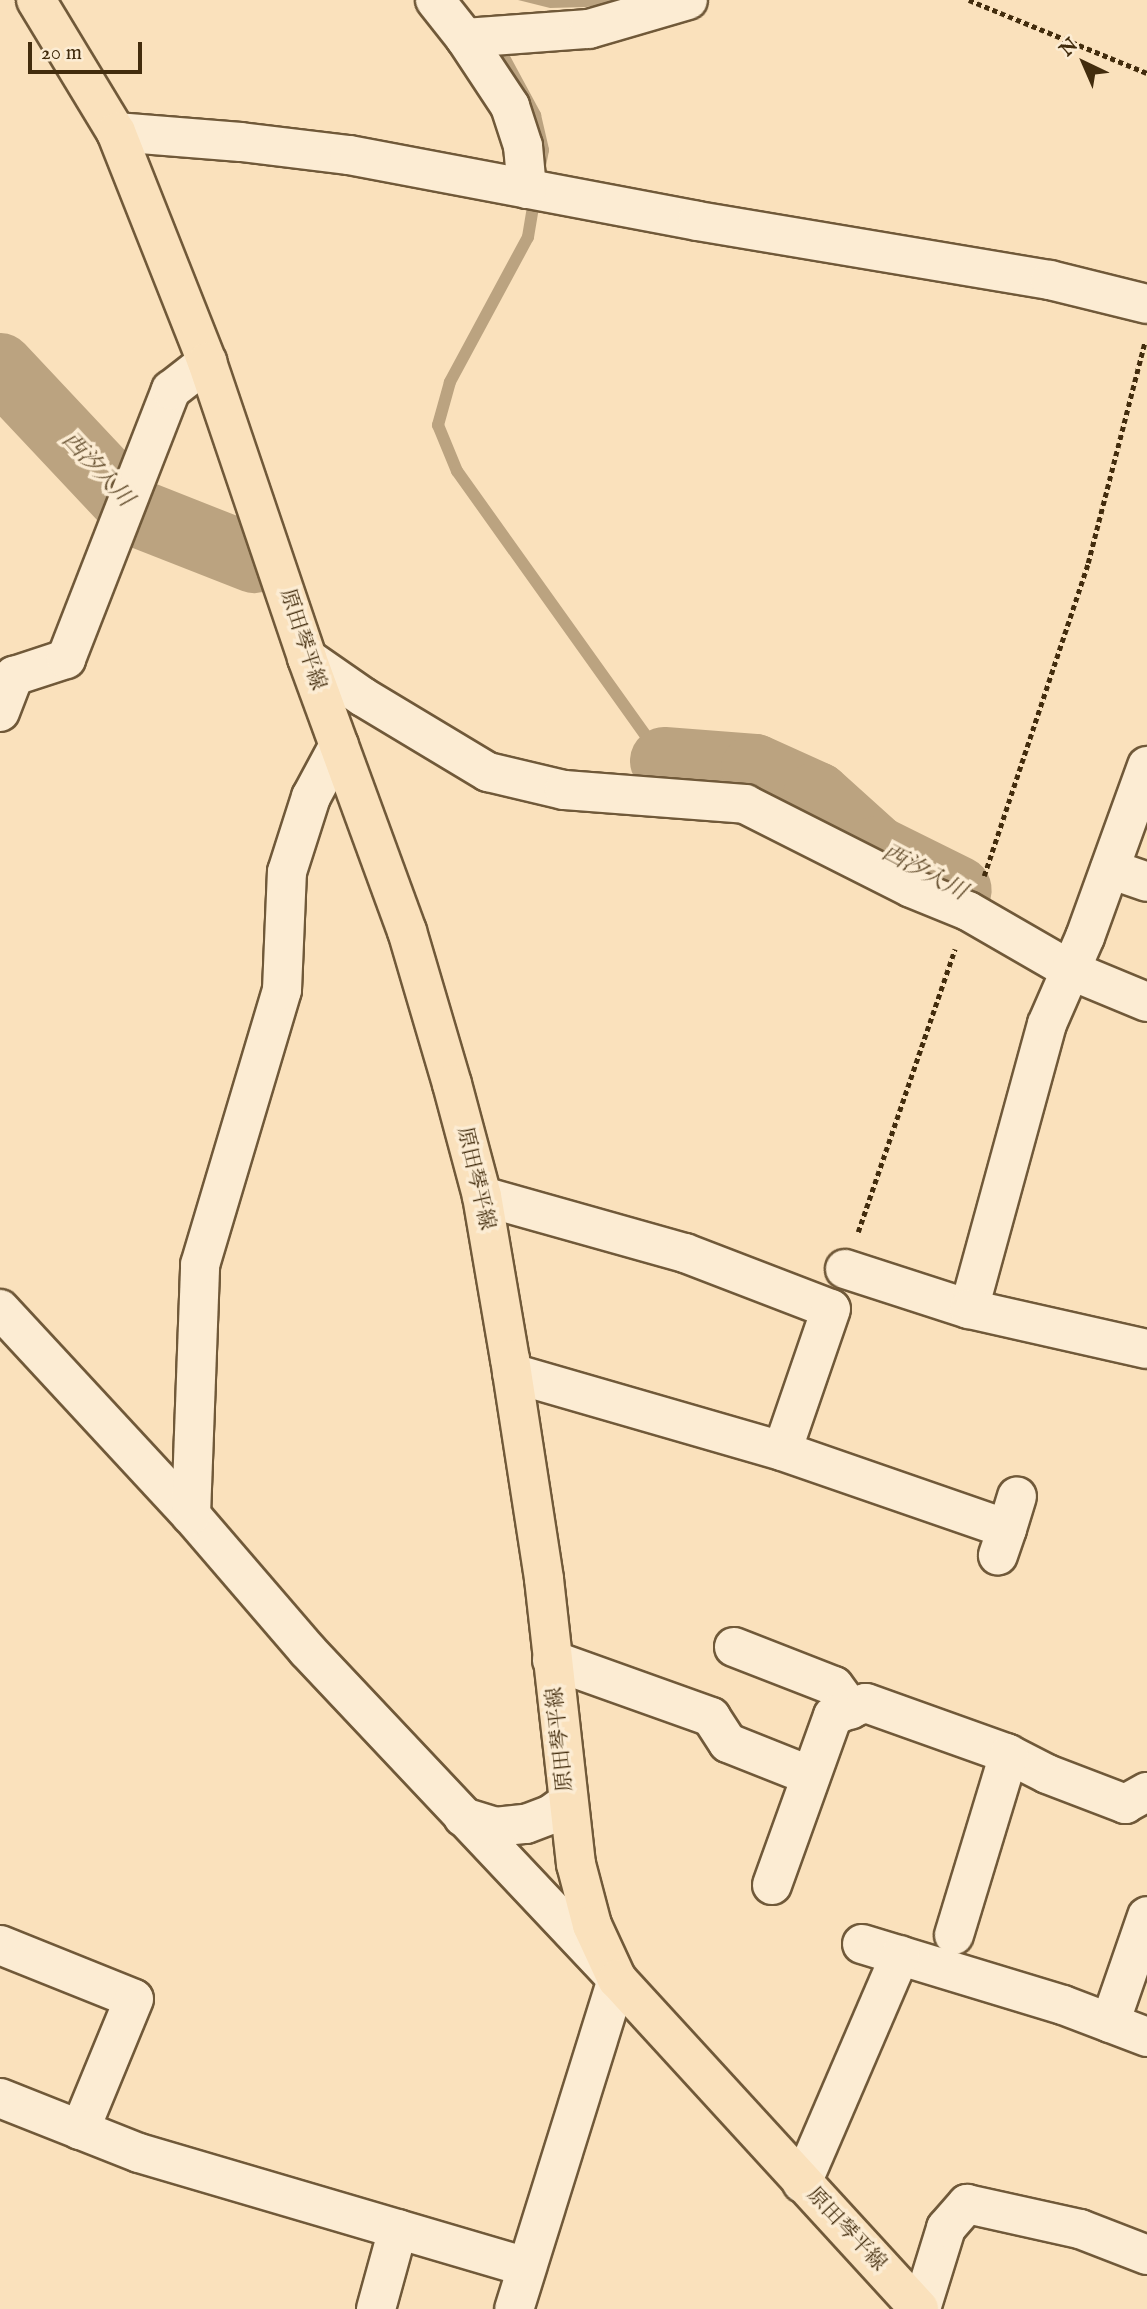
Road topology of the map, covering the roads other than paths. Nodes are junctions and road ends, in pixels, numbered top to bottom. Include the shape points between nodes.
1 (36, 0) edge
2 (435, 0) edge
3 (688, 0) edge
4 (466, 38) junction
5 (116, 132) junction
6 (544, 192) junction
7 (1147, 304) edge
8 (207, 362) junction
9 (307, 658) junction
10 (0, 712) edge
11 (339, 745) junction
12 (1147, 766) edge
13 (1110, 869) junction
14 (1147, 882) edge
15 (1077, 959) junction
16 (1147, 1002) edge
17 (482, 1196) junction
18 (845, 1269) road end
19 (0, 1309) edge
20 (970, 1309) junction
21 (1147, 1349) edge
22 (512, 1373) junction
23 (782, 1451) junction
24 (191, 1515) junction
25 (1007, 1526) dead end
26 (734, 1647) dead end
27 (552, 1660) junction
28 (851, 1709) junction
29 (1009, 1754) junction
30 (811, 1776) junction
31 (1147, 1792) edge
32 (568, 1802) junction
33 (463, 1817) junction
34 (772, 1885) dead end
35 (1147, 1916) edge
36 (954, 1935) dead end
37 (862, 1944) dead end
38 (0, 1945) edge
39 (900, 1955) junction
40 (617, 1979) junction
41 (1110, 2023) junction
42 (1147, 2037) edge
43 (0, 2098) edge
44 (80, 2130) junction
45 (802, 2183) junction
46 (398, 2229) junction
47 (1147, 2255) edge
48 (527, 2267) junction
49 (376, 2309) edge
50 (514, 2309) edge
51 (920, 2309) edge

1 - 5 main road, 原田琴平線
2 - 4 street
3 - 4 street via 589,29
4 - 6 street via 510,106
5 - 6 street via 349,155
5 - 8 main road, 原田琴平線
6 - 7 street via 1050,280
8 - 9 main road, 原田琴平線
8 - 10 street via 171,390 66,659 14,676
9 - 11 main road, 原田琴平線
9 - 15 street via 488,772 564,790 745,804 911,888 974,899
11 - 17 main road, 原田琴平線 via 407,931
11 - 24 street via 310,797 287,872 282,990 200,1265
12 - 13 street
13 - 14 street
13 - 15 street
15 - 16 street
15 - 20 street via 1047,1024
17 - 22 main road, 原田琴平線
17 - 23 street via 685,1253 831,1309
18 - 20 street
19 - 24 street
20 - 21 street
22 - 23 street
22 - 27 main road, 原田琴平線
23 - 25 street
24 - 33 street via 307,1650
26 - 28 street via 834,1686
27 - 30 street via 711,1717 728,1743
27 - 32 main road, 原田琴平線
28 - 29 street via 866,1703
28 - 30 street via 833,1716
29 - 31 street via 1125,1804
29 - 36 street
30 - 34 street
32 - 33 street via 526,1824 495,1827
32 - 40 main road, 原田琴平線 via 576,1864 592,1926
33 - 40 street
35 - 41 street
37 - 39 street
38 - 44 street via 134,1999
39 - 41 street
39 - 45 street
40 - 45 main road, 原田琴平線
40 - 48 street
41 - 42 street
43 - 44 street
44 - 46 street via 139,2154
45 - 51 main road, 原田琴平線
46 - 48 street
46 - 49 street
47 - 51 street via 1080,2229 967,2204 946,2228
48 - 50 street

